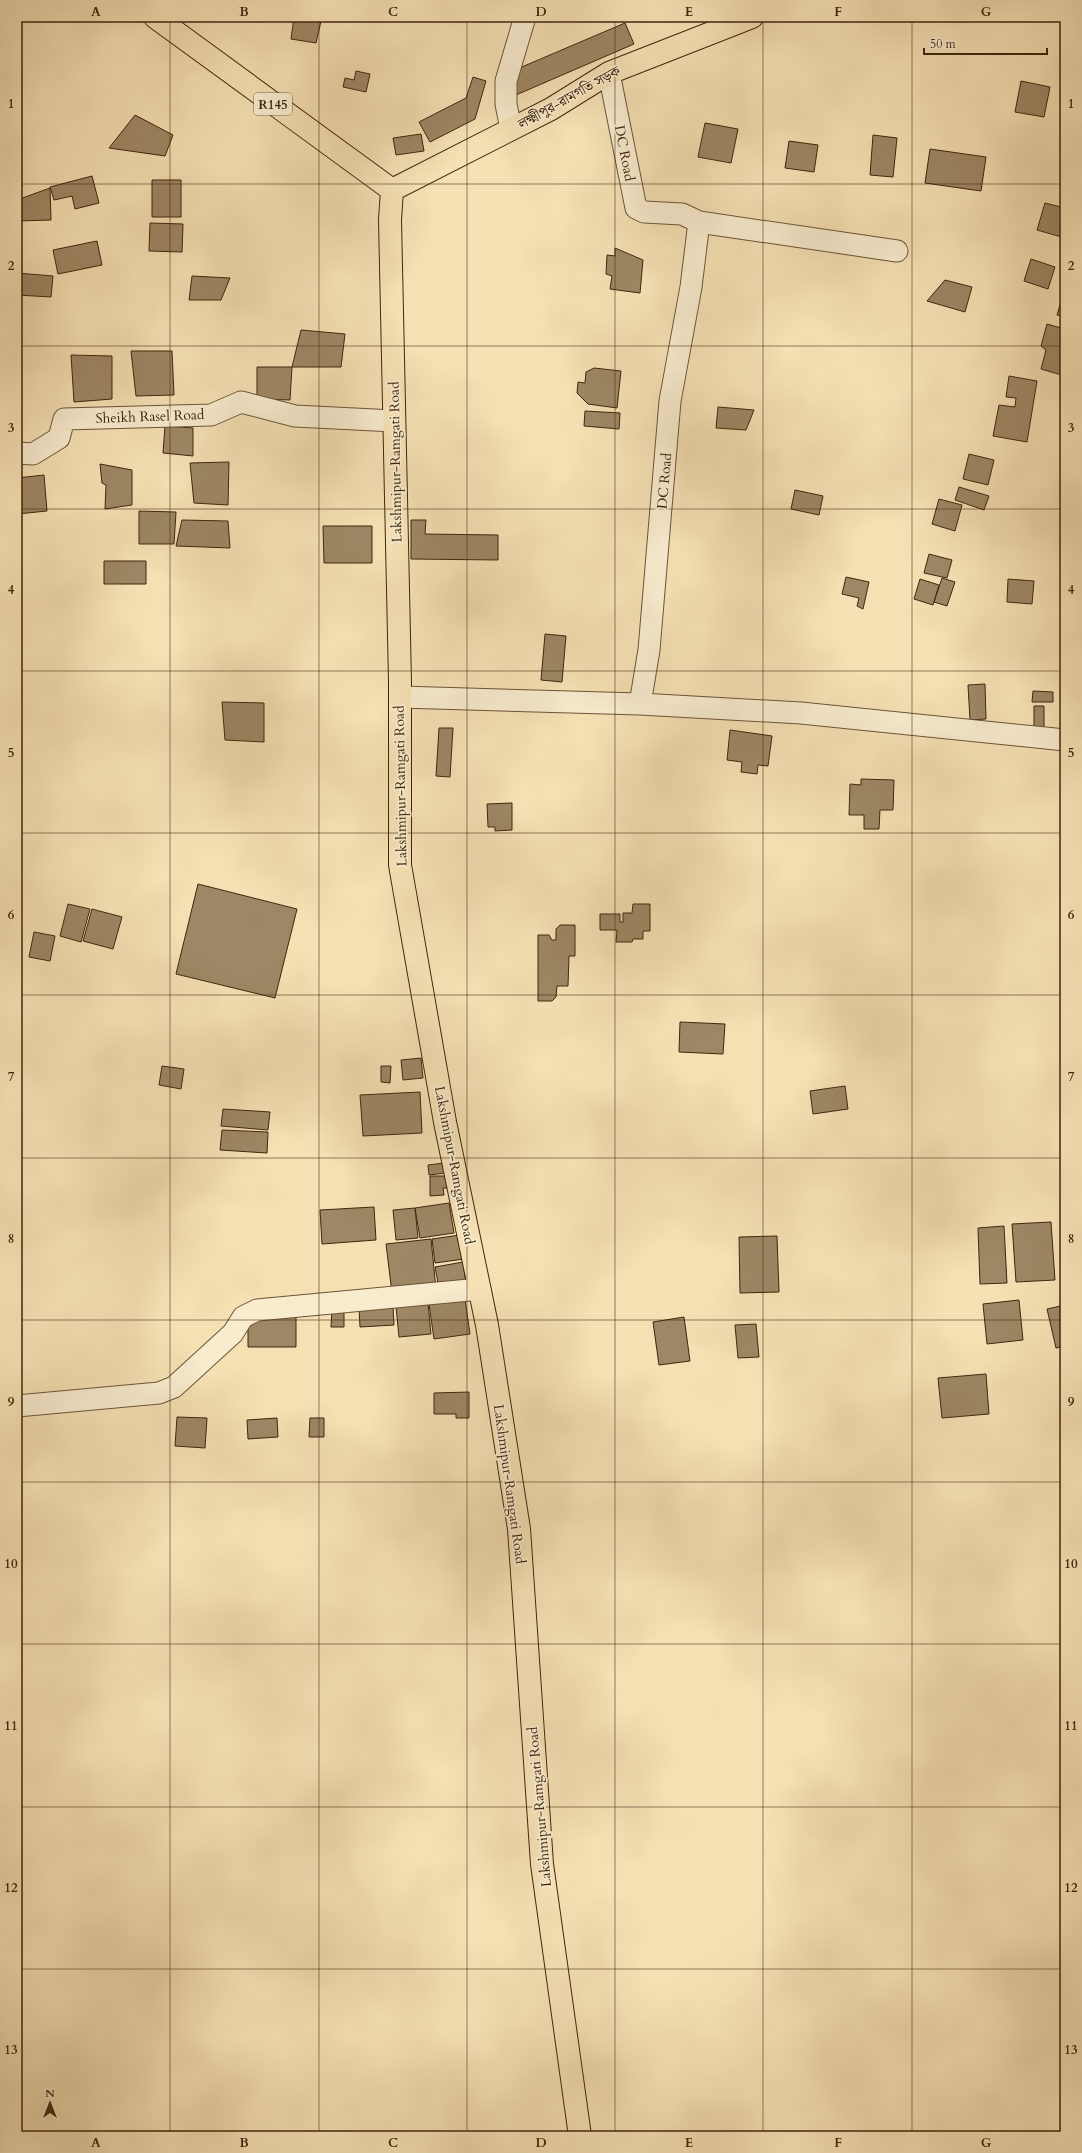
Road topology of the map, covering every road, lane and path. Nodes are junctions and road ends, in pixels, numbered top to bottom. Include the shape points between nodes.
1 (155, 17) edge
2 (525, 17) edge
3 (752, 17) edge
4 (609, 73) junction
5 (511, 129) junction
6 (392, 190) junction
7 (699, 222) junction
8 (897, 251) dead end
9 (394, 421) junction
10 (17, 453) edge
11 (400, 697) junction
12 (640, 704) junction
13 (1065, 740) edge
14 (480, 1289) junction
15 (17, 1406) edge
16 (580, 2136) edge

1 - 6 main road, R145
2 - 5 street via 506,81 506,104
3 - 4 main road, লক্ষ্মীপুর-রামগতি সড়ক
4 - 5 main road, লক্ষ্মীপুর-রামগতি সড়ক via 551,109
4 - 7 street, DC Road via 636,208 644,212 682,214
5 - 6 main road, লক্ষ্মীপুর-রামগতি সড়ক
6 - 9 main road, Lakshmipur-Ramgati Road via 390,220
7 - 8 street
7 - 12 street, DC Road via 691,287 670,401 649,650
9 - 10 street, Sheikh Rasel Road via 295,416 241,402 211,415 64,419 58,438 33,454
9 - 11 main road, Lakshmipur-Ramgati Road
11 - 12 street
11 - 14 main road, Lakshmipur-Ramgati Road via 400,865 445,1122
12 - 13 street via 801,713
14 - 15 street via 257,1310 243,1317 232,1334 174,1387 159,1393
14 - 16 main road, Lakshmipur-Ramgati Road via 519,1529 542,1864

